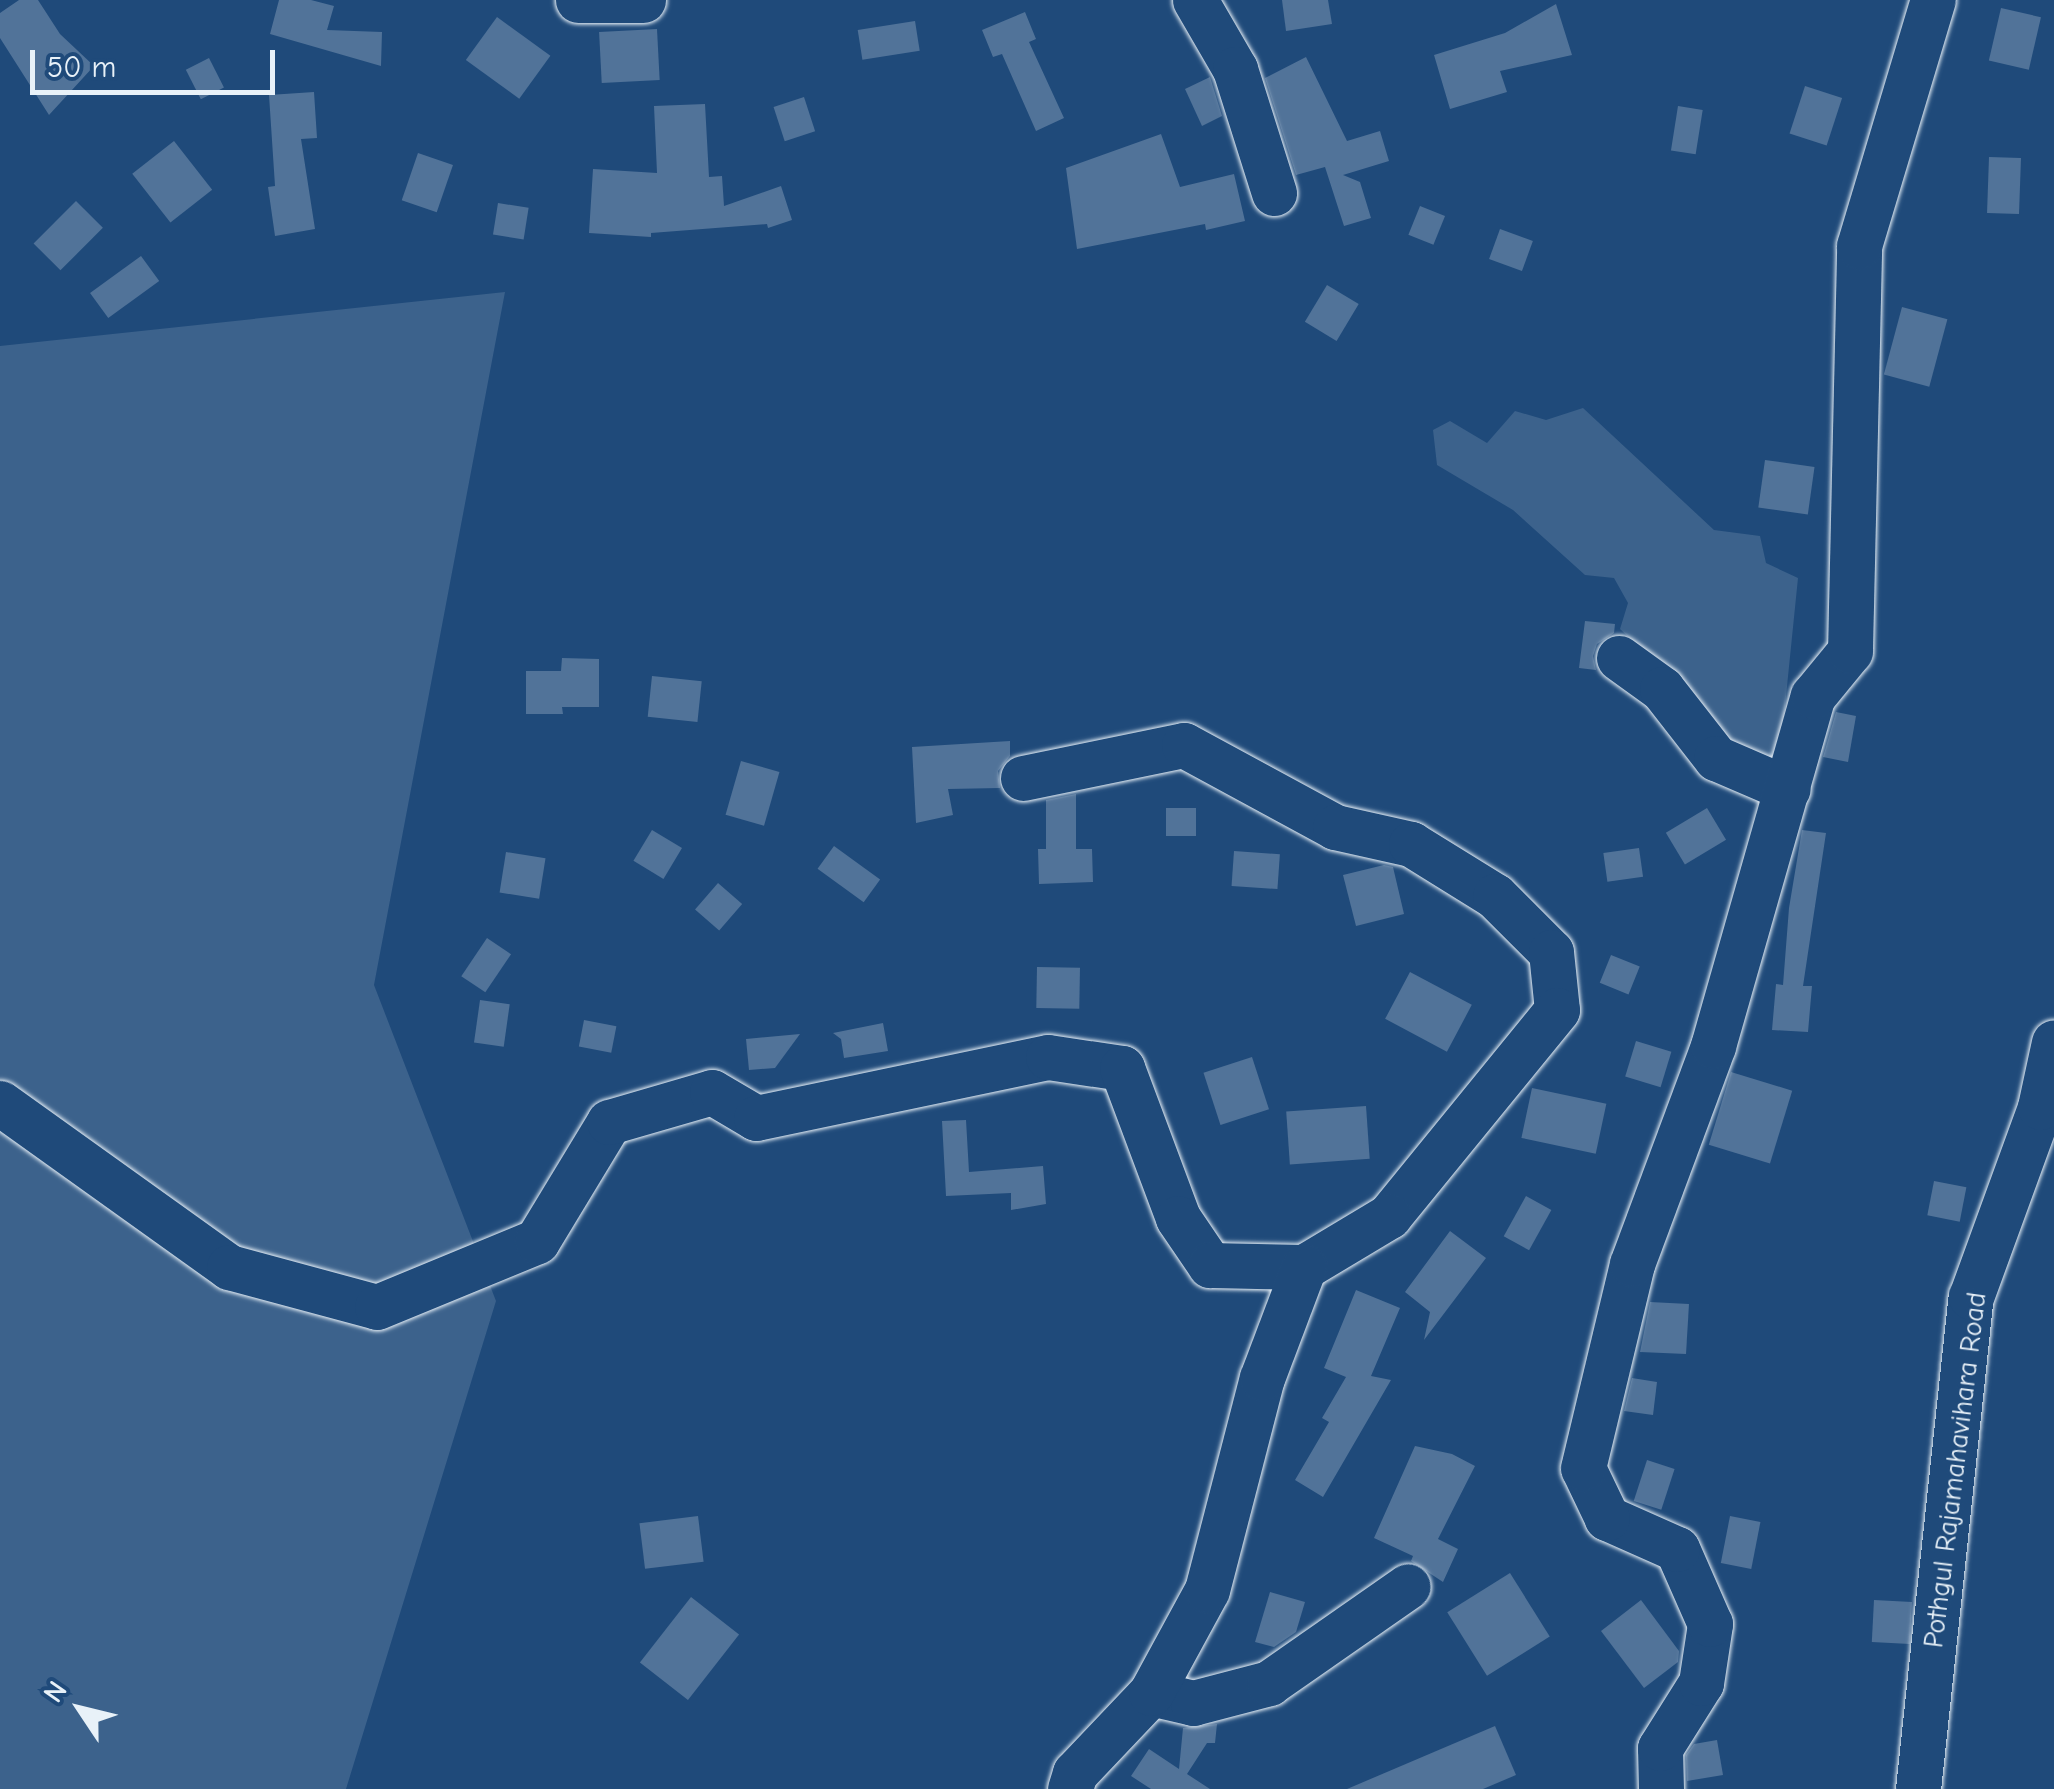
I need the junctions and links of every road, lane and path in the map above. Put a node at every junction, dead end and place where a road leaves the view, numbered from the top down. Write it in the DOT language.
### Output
graph roads {
  1 [pos="578,0"];
  2 [pos="643,0"];
  3 [pos="1195,0"];
  4 [pos="1934,0"];
  5 [pos="1274,193"];
  6 [pos="1619,658"];
  7 [pos="1023,778"];
  8 [pos="1788,789"];
  9 [pos="2054,1042"];
  10 [pos="0,1102"];
  11 [pos="1304,1267"];
  12 [pos="1408,1586"];
  13 [pos="1152,1693"];
  14 [pos="1070,1789"];
  15 [pos="1661,1789"];
  16 [pos="1918,1789"];
  1 -- 2 [label="street"];
  3 -- 5 [label="street"];
  4 -- 8 [label="street"];
  6 -- 8 [label="street"];
  7 -- 11 [label="street"];
  8 -- 15 [label="street"];
  9 -- 16 [label="street, Pothgul Rajamahavihara Road"];
  10 -- 11 [label="street"];
  11 -- 13 [label="street"];
  12 -- 13 [label="street"];
  13 -- 14 [label="street"];
}
